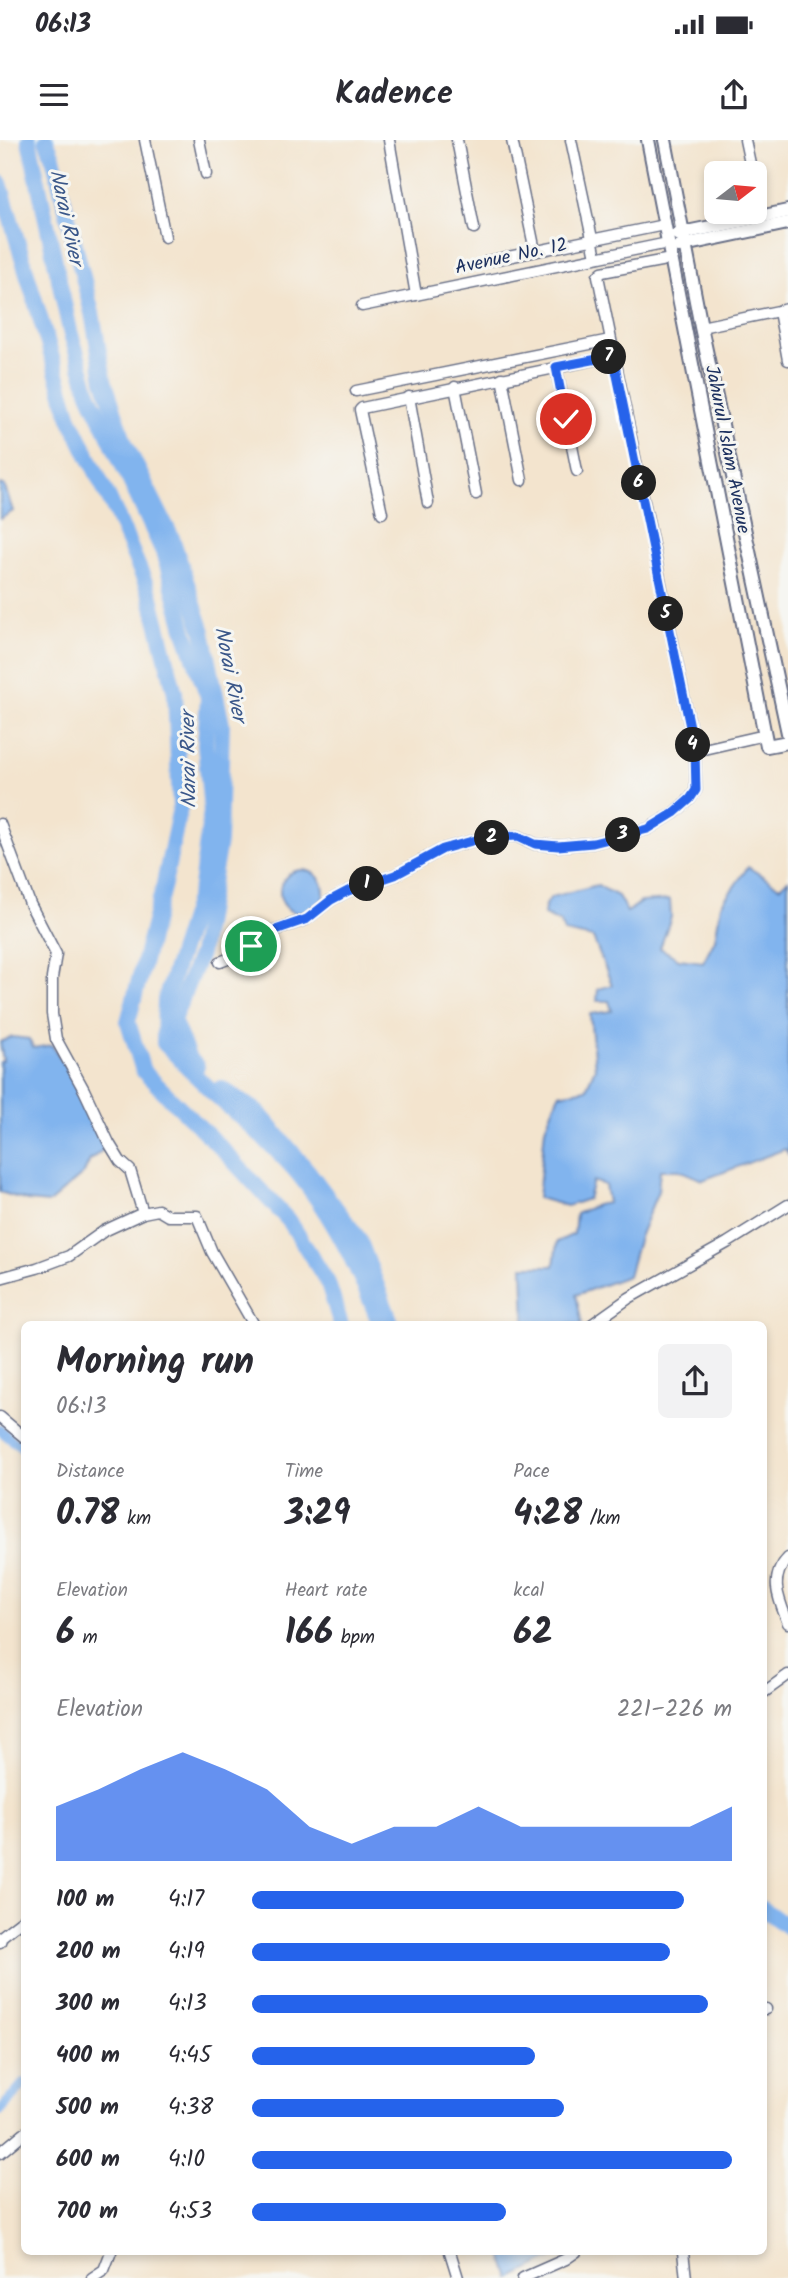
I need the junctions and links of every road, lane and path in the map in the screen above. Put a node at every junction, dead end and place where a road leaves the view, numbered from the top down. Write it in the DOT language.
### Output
graph roads {
  1 [pos="145,140"];
  2 [pos="199,140"];
  3 [pos="389,140"];
  4 [pos="457,140"];
  5 [pos="512,140"];
  6 [pos="571,140"];
  7 [pos="648,140"];
  8 [pos="664,140"];
  9 [pos="746,140"];
  10 [pos="750,161"];
  11 [pos="206,174"];
  12 [pos="788,211"];
  13 [pos="767,215"];
  14 [pos="788,223"];
  15 [pos="734,224"];
  16 [pos="474,228"];
  17 [pos="165,237"];
  18 [pos="591,239"];
  19 [pos="684,239"];
  20 [pos="668,242"];
  21 [pos="535,251"];
  22 [pos="596,257"];
  23 [pos="488,261"];
  24 [pos="416,295"];
  25 [pos="362,306"];
  26 [pos="783,310"];
  27 [pos="701,327"];
  28 [pos="610,340"];
  29 [pos="613,356"];
  30 [pos="788,360"];
  31 [pos="556,367"];
  32 [pos="502,378"];
  33 [pos="455,387"];
  34 [pos="356,391"];
  35 [pos="409,397"];
  36 [pos="577,471"];
  37 [pos="522,480"];
  38 [pos="476,494"];
  39 [pos="428,503"];
  40 [pos="382,513"];
  41 [pos="788,733"];
  42 [pos="765,735"];
  43 [pos="788,742"];
  44 [pos="695,751"];
  45 [pos="0,824"];
  46 [pos="220,962"];
  47 [pos="788,1205"];
  48 [pos="143,1213"];
  49 [pos="0,1278"];
  50 [pos="252,1321"];
  51 [pos="597,1321"];
  52 [pos="0,1417"];
  53 [pos="21,1434"];
  54 [pos="788,1558"];
  55 [pos="788,1623"];
  56 [pos="788,1675"];
  57 [pos="767,1690"];
  58 [pos="21,1921"];
  59 [pos="0,1942"];
  60 [pos="21,2136"];
  61 [pos="0,2153"];
  62 [pos="110,2255"];
  63 [pos="451,2255"];
  64 [pos="572,2255"];
  65 [pos="683,2255"];
  66 [pos="92,2278"];
  67 [pos="458,2278"];
  68 [pos="523,2278"];
  69 [pos="686,2278"];
  1 -- 17 [label="street"];
  2 -- 11 [label="street"];
  3 -- 24 [label="street"];
  4 -- 16 [label="street"];
  5 -- 21 [label="street"];
  6 -- 18 [label="street"];
  7 -- 20 [label="street, Jahurul Islam Avenue"];
  8 -- 19 [label="street, Jahurul Islam Avenue"];
  9 -- 10 [label="street"];
  12 -- 13 [label="street, Avenue No. 12"];
  14 -- 19 [label="street, Avenue No. 12"];
  15 -- 19 [label="street, Avenue No. 12"];
  18 -- 20 [label="street, Avenue No. 12"];
  18 -- 21 [label="street, Avenue No. 12"];
  18 -- 22 [label="street"];
  19 -- 20 [label="street, Avenue No. 12"];
  19 -- 27 [label="street, Jahurul Islam Avenue"];
  20 -- 22 [label="street, Avenue No. 12"];
  20 -- 28 [label="street"];
  20 -- 42 [label="street, Jahurul Islam Avenue"];
  21 -- 23 [label="street, Avenue No. 12"];
  22 -- 24 [label="street, Avenue No. 12"];
  24 -- 25 [label="street, Avenue No. 12"];
  26 -- 27 [label="street"];
  26 -- 30 [label="street"];
  27 -- 41 [label="street, Jahurul Islam Avenue"];
  28 -- 29 [label="street"];
  28 -- 34 [label="street"];
  29 -- 31 [label="street"];
  29 -- 44 [label="street"];
  31 -- 32 [label="street"];
  31 -- 36 [label="street"];
  32 -- 33 [label="street"];
  32 -- 37 [label="street"];
  33 -- 35 [label="street"];
  33 -- 38 [label="street"];
  35 -- 39 [label="street"];
  35 -- 40 [label="street"];
  42 -- 43 [label="street"];
  42 -- 44 [label="street"];
  44 -- 46 [label="street"];
  45 -- 48 [label="street"];
  47 -- 51 [label="street"];
  48 -- 49 [label="street"];
  48 -- 50 [label="street"];
  52 -- 53 [label="street"];
  54 -- 55 [label="street"];
  56 -- 57 [label="street"];
  58 -- 59 [label="street"];
  60 -- 61 [label="street"];
  62 -- 66 [label="street"];
  63 -- 67 [label="street"];
  64 -- 68 [label="street"];
  65 -- 69 [label="street"];
}
